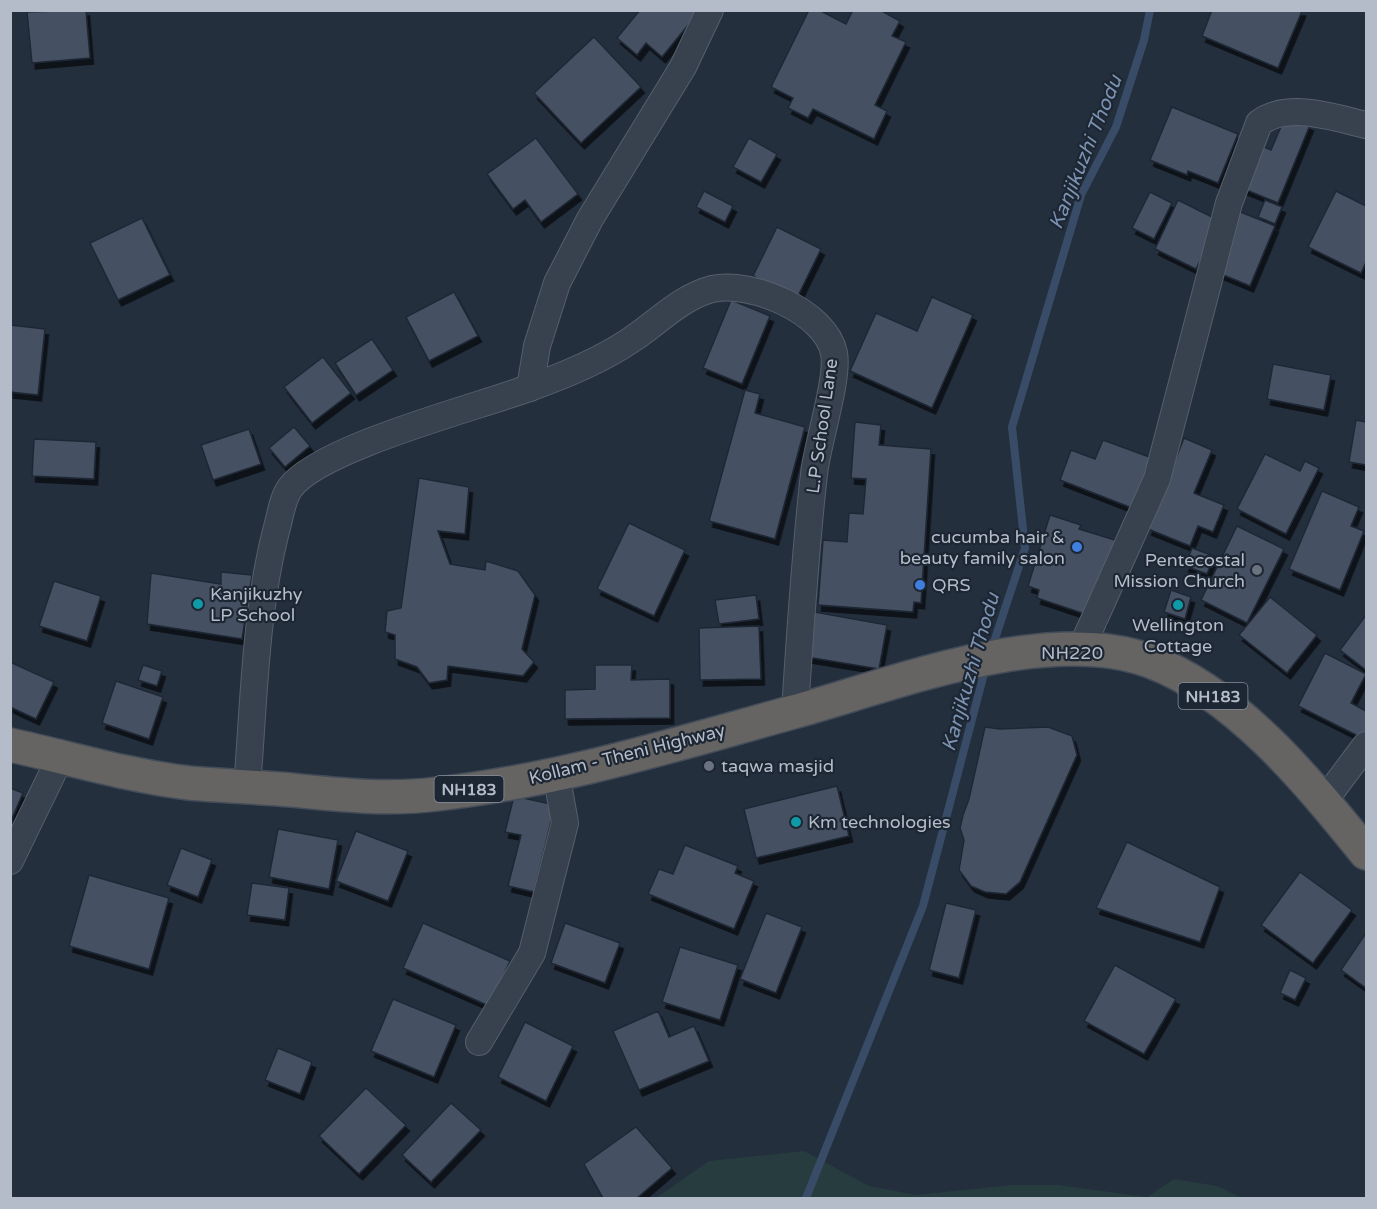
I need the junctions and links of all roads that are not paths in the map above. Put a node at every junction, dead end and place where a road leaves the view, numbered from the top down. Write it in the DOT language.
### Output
graph roads {
  1 [pos="710,10"];
  2 [pos="1366,125"];
  3 [pos="530,388"];
  4 [pos="1081,649"];
  5 [pos="918,675"];
  6 [pos="795,711"];
  7 [pos="10,745"];
  8 [pos="1366,746"];
  9 [pos="61,756"];
  10 [pos="556,773"];
  11 [pos="247,787"];
  12 [pos="1324,801"];
  13 [pos="1366,853"];
  14 [pos="10,861"];
  15 [pos="479,1042"];
  1 -- 3 [label="street"];
  2 -- 4 [label="street"];
  3 -- 6 [label="street, L.P School Lane"];
  3 -- 11 [label="street, L.P School Lane"];
  4 -- 5 [label="highway, NH220 / NH183"];
  4 -- 12 [label="highway, NH220 / NH183"];
  5 -- 6 [label="highway, Kollam - Theni Highway / NH183"];
  6 -- 10 [label="highway, Kollam - Theni Highway / NH183"];
  7 -- 9 [label="highway, Kollam - Theni Highway / NH183"];
  8 -- 12 [label="street"];
  9 -- 11 [label="highway, Kollam - Theni Highway / NH183"];
  9 -- 14 [label="street"];
  10 -- 11 [label="highway, Kollam - Theni Highway / NH183"];
  10 -- 15 [label="street"];
  12 -- 13 [label="highway, NH220 / NH183"];
}
